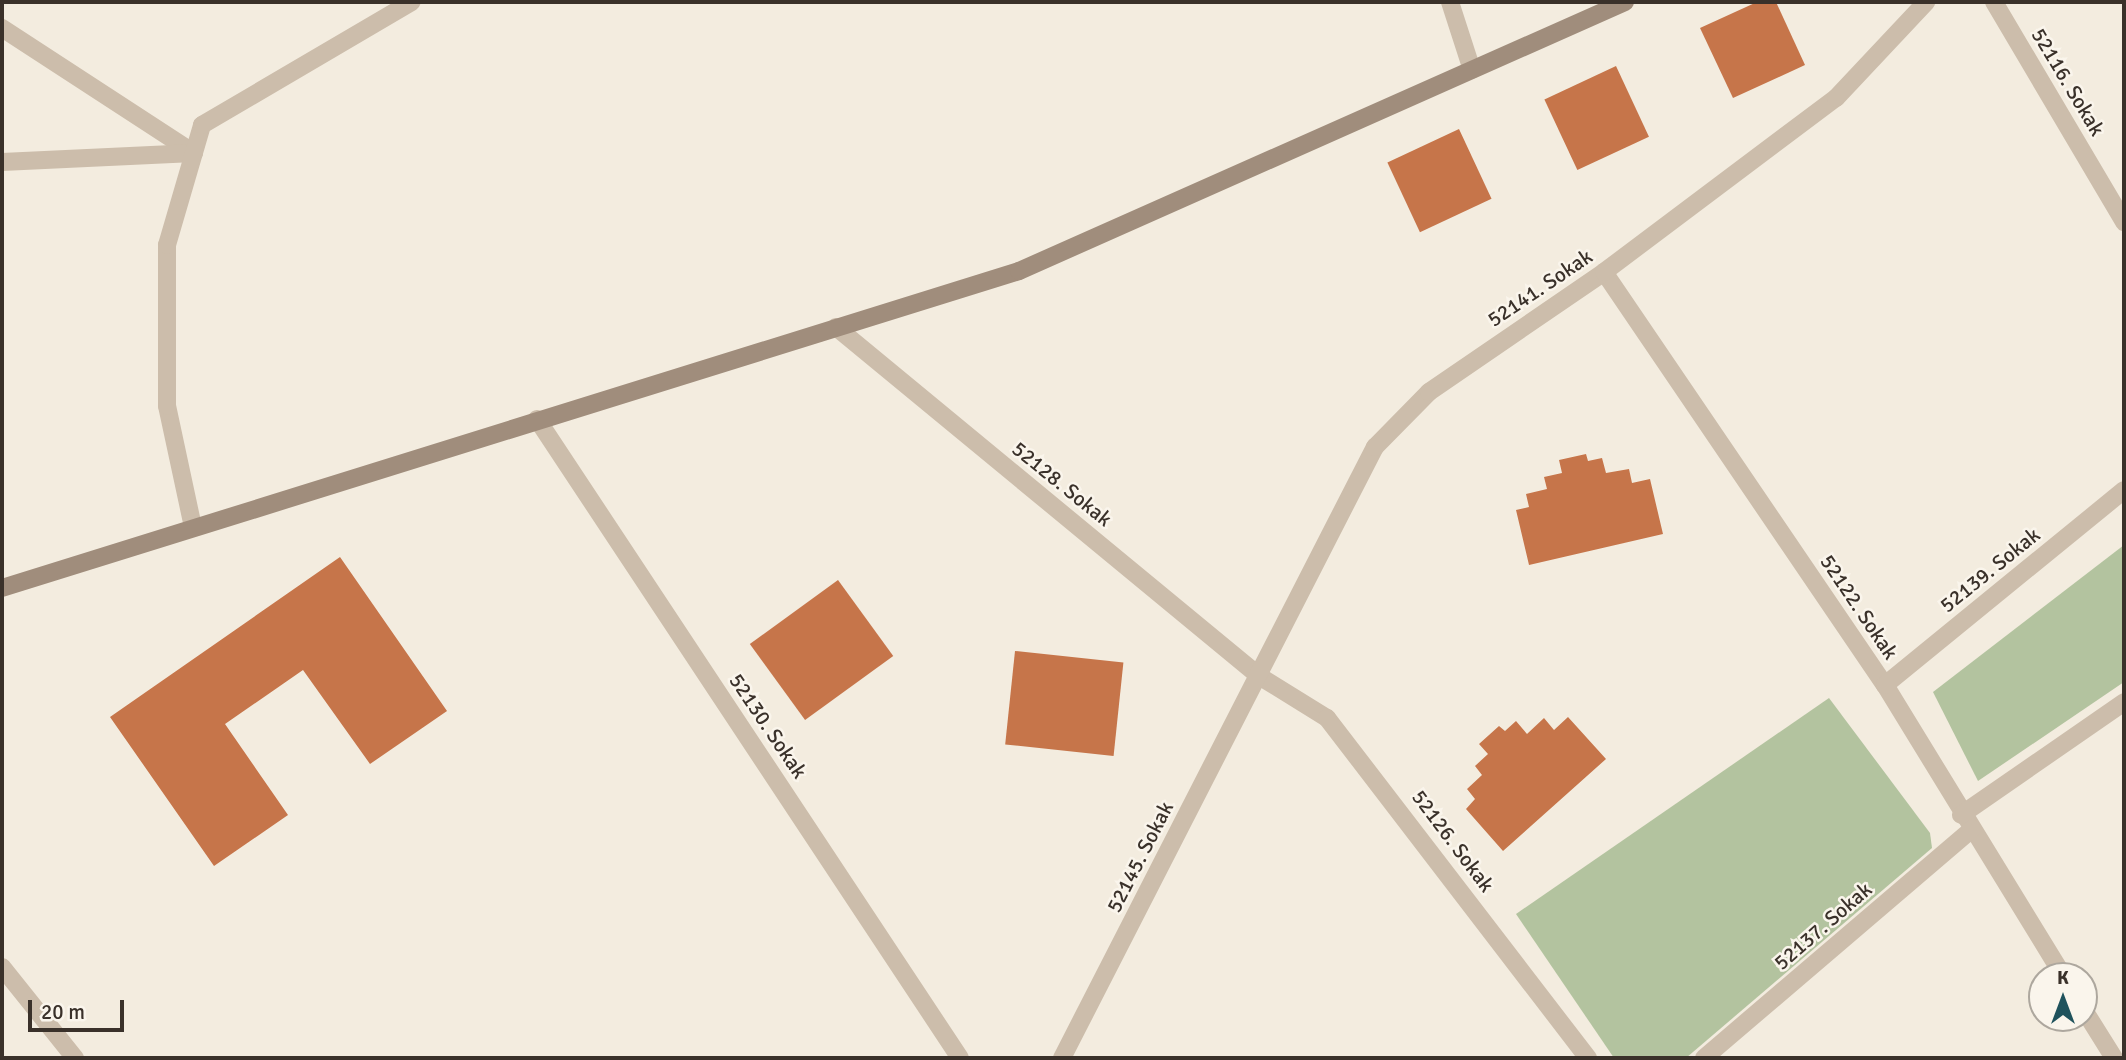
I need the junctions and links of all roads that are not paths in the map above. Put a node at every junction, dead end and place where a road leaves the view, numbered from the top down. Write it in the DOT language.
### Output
graph roads {
  1 [pos="412,2"];
  2 [pos="1450,2"];
  3 [pos="1625,2"];
  4 [pos="1926,2"];
  5 [pos="1994,2"];
  6 [pos="2,28"];
  7 [pos="1472,70"];
  8 [pos="194,153"];
  9 [pos="2,162"];
  10 [pos="2124,222"];
  11 [pos="1604,272"];
  12 [pos="836,327"];
  13 [pos="537,419"];
  14 [pos="2124,490"];
  15 [pos="192,527"];
  16 [pos="2,587"];
  17 [pos="1259,676"];
  18 [pos="1885,685"];
  19 [pos="2124,702"];
  20 [pos="1966,822"];
  21 [pos="2054,962"];
  22 [pos="2,967"];
  23 [pos="2098,1032"];
  24 [pos="75,1058"];
  25 [pos="960,1058"];
  26 [pos="1062,1058"];
  27 [pos="1588,1058"];
  28 [pos="1704,1058"];
  29 [pos="2114,1058"];
  1 -- 8 [label="street"];
  2 -- 7 [label="street"];
  3 -- 7 [label="street"];
  4 -- 11 [label="street, 52141. Sokak"];
  5 -- 10 [label="street, 52116. Sokak"];
  6 -- 8 [label="street"];
  7 -- 12 [label="street"];
  8 -- 9 [label="street"];
  8 -- 15 [label="street"];
  11 -- 17 [label="street, 52141. Sokak"];
  11 -- 18 [label="street, 52122. Sokak"];
  12 -- 13 [label="street"];
  12 -- 17 [label="street, 52128. Sokak"];
  13 -- 15 [label="street"];
  13 -- 25 [label="street, 52130. Sokak"];
  14 -- 18 [label="street, 52139. Sokak"];
  15 -- 16 [label="street"];
  17 -- 26 [label="street, 52145. Sokak"];
  17 -- 27 [label="street, 52126. Sokak"];
  18 -- 20 [label="street, 52122. Sokak"];
  19 -- 20 [label="street, 52137. Sokak"];
  20 -- 21 [label="street, 52122. Sokak"];
  20 -- 28 [label="street, 52137. Sokak"];
  22 -- 24 [label="street"];
  23 -- 29 [label="street"];
}
